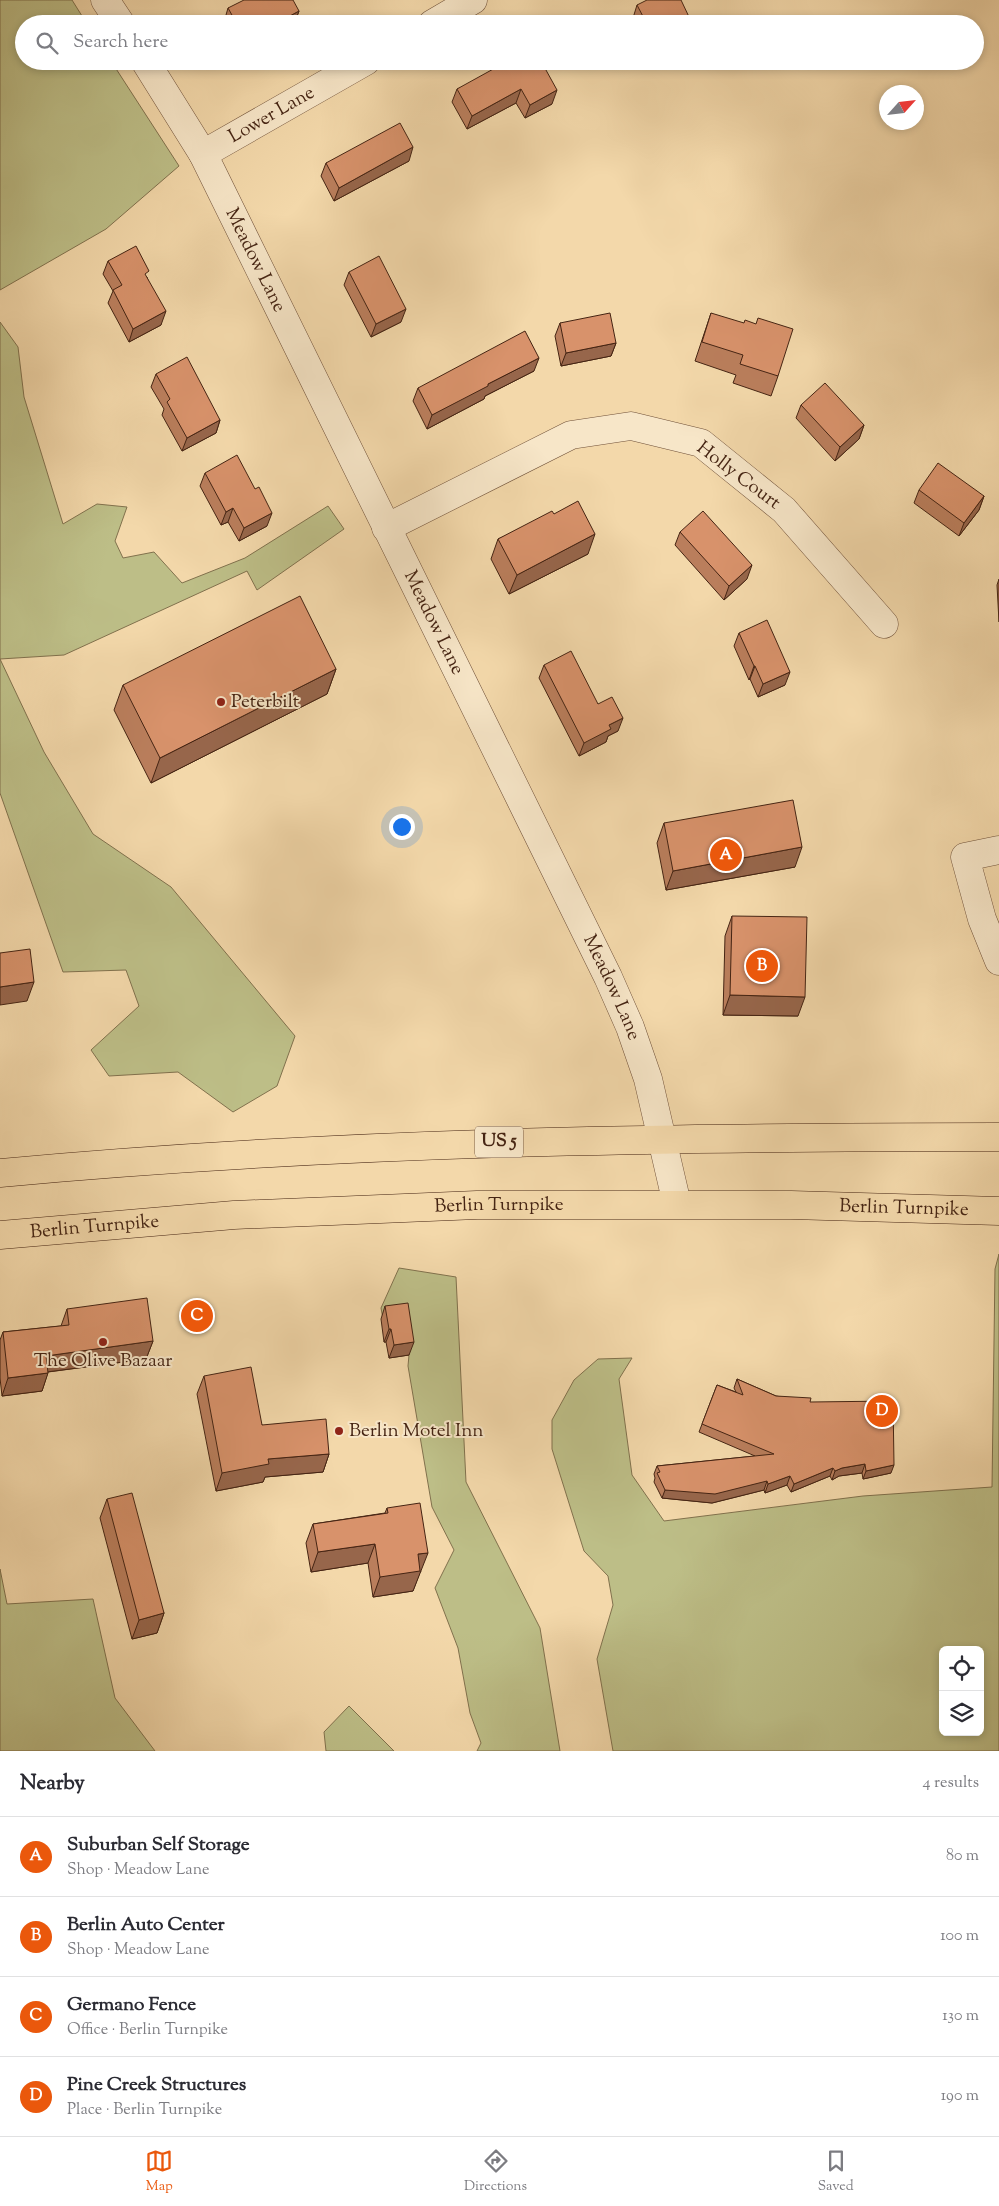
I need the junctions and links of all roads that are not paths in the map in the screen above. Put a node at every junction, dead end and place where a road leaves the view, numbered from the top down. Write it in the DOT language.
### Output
graph roads {
  1 [pos="105,0"];
  2 [pos="473,0"];
  3 [pos="114,15"];
  4 [pos="447,15"];
  5 [pos="151,70"];
  6 [pos="350,70"];
  7 [pos="203,154"];
  8 [pos="386,528"];
  9 [pos="884,624"];
  10 [pos="999,850"];
  11 [pos="999,961"];
  12 [pos="999,1137"];
  13 [pos="663,1139"];
  14 [pos="0,1174"];
  15 [pos="677,1204"];
  16 [pos="999,1211"];
  17 [pos="0,1235"];
  1 -- 3 [label="street"];
  2 -- 4 [label="street"];
  5 -- 7 [label="street, Meadow Lane"];
  6 -- 7 [label="street, Lower Lane"];
  7 -- 8 [label="street, Meadow Lane"];
  8 -- 9 [label="street, Holly Court"];
  8 -- 13 [label="street, Meadow Lane"];
  10 -- 11 [label="street"];
  12 -- 13 [label="highway, US 5"];
  13 -- 14 [label="highway, US 5"];
  13 -- 15 [label="street, Meadow Lane"];
  15 -- 16 [label="highway, Berlin Turnpike"];
  15 -- 17 [label="highway, Berlin Turnpike"];
}
